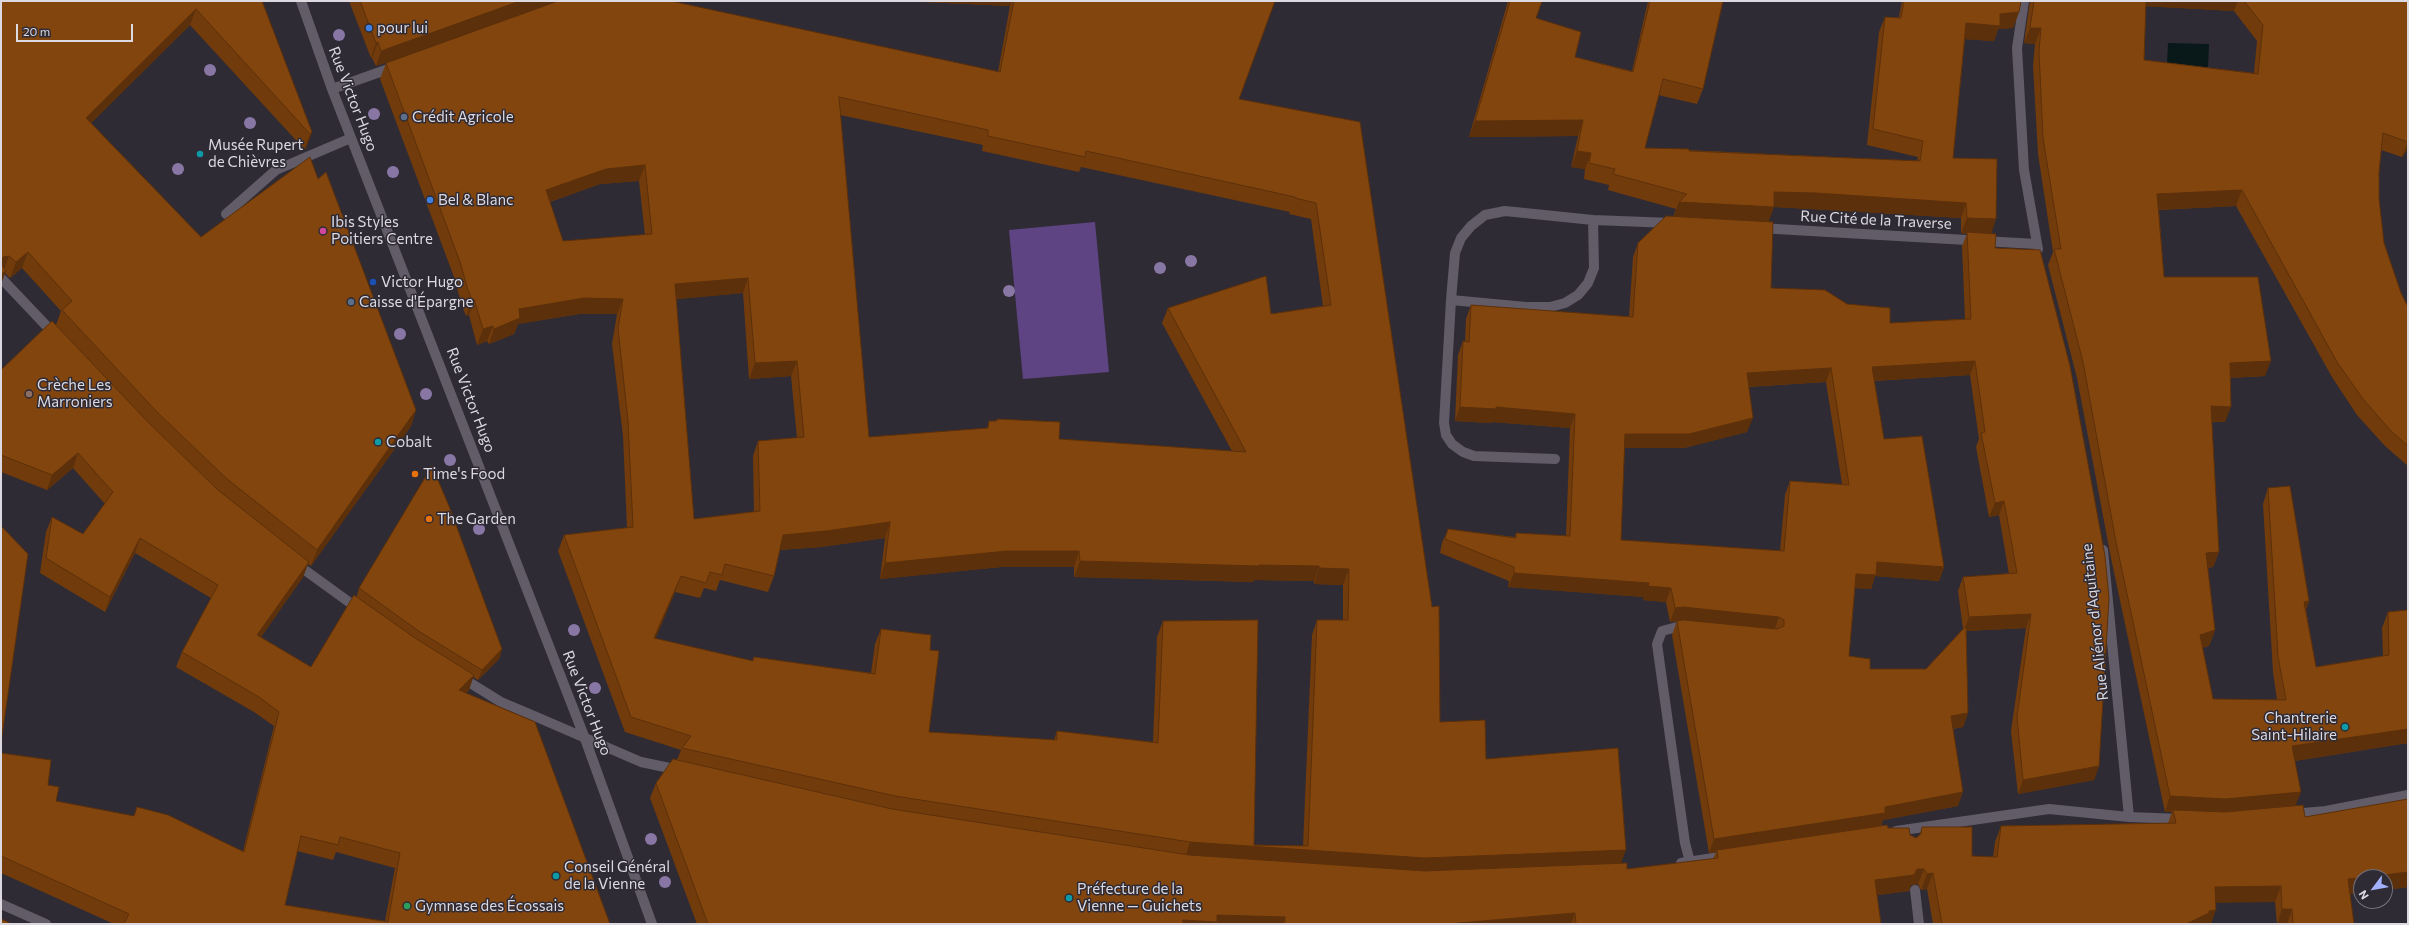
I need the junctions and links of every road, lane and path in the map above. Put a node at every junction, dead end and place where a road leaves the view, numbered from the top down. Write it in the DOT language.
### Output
graph roads {
  1 [pos="301,1"];
  2 [pos="2024,1"];
  3 [pos="401,64"];
  4 [pos="332,89"];
  5 [pos="351,138"];
  6 [pos="226,214"];
  7 [pos="1593,220"];
  8 [pos="1683,224"];
  9 [pos="1745,228"];
  10 [pos="2036,244"];
  11 [pos="2040,259"];
  12 [pos="1,278"];
  13 [pos="1451,300"];
  14 [pos="61,341"];
  15 [pos="1555,459"];
  16 [pos="2101,539"];
  17 [pos="289,557"];
  18 [pos="369,617"];
  19 [pos="1699,629"];
  20 [pos="447,669"];
  21 [pos="584,736"];
  22 [pos="687,772"];
  23 [pos="2408,795"];
  24 [pos="2280,815"];
  25 [pos="2129,817"];
  26 [pos="2189,820"];
  27 [pos="1908,830"];
  28 [pos="1886,833"];
  29 [pos="1909,841"];
  30 [pos="1735,855"];
  31 [pos="1690,862"];
  32 [pos="1668,865"];
  33 [pos="1915,890"];
  34 [pos="1,904"];
  35 [pos="46,924"];
  36 [pos="652,924"];
  37 [pos="1919,924"];
  1 -- 4 [label="street, Rue Victor Hugo"];
  2 -- 10 [label="street"];
  3 -- 4 [label="street"];
  4 -- 5 [label="street, Rue Victor Hugo"];
  5 -- 6 [label="street"];
  5 -- 21 [label="street, Rue Victor Hugo"];
  7 -- 8 [label="street"];
  7 -- 13 [label="street"];
  7 -- 13 [label="street"];
  9 -- 10 [label="street, Rue Cité de la Traverse"];
  10 -- 11 [label="street"];
  12 -- 14 [label="street"];
  13 -- 15 [label="street"];
  16 -- 25 [label="street, Rue Aliénor d'Aquitaine"];
  17 -- 18 [label="street"];
  19 -- 31 [label="street"];
  20 -- 21 [label="street"];
  21 -- 22 [label="street"];
  21 -- 36 [label="street, Rue Victor Hugo"];
  23 -- 24 [label="street"];
  25 -- 26 [label="street"];
  25 -- 27 [label="street"];
  27 -- 28 [label="street"];
  27 -- 29 [label="street"];
  30 -- 31 [label="street"];
  31 -- 32 [label="street"];
  33 -- 37 [label="street"];
  34 -- 35 [label="street"];
}
